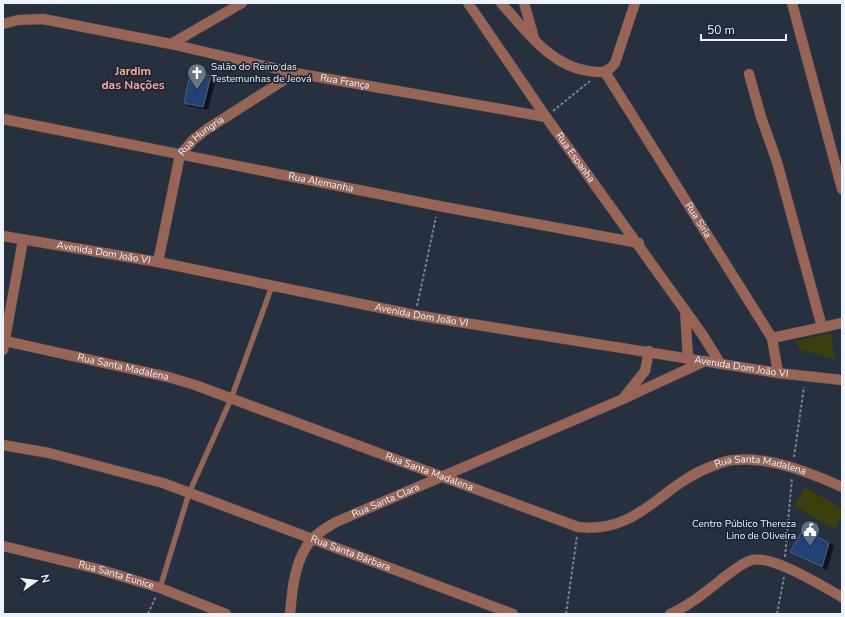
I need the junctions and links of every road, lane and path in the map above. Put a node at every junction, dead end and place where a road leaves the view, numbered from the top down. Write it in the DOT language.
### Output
graph roads {
  1 [pos="242,3"];
  2 [pos="468,3"];
  3 [pos="502,3"];
  4 [pos="524,3"];
  5 [pos="635,3"];
  6 [pos="792,3"];
  7 [pos="3,24"];
  8 [pos="535,41"];
  9 [pos="171,44"];
  10 [pos="295,73"];
  11 [pos="603,73"];
  12 [pos="749,74"];
  13 [pos="546,117"];
  14 [pos="3,119"];
  15 [pos="180,155"];
  16 [pos="842,189"];
  17 [pos="439,206"];
  18 [pos="3,236"];
  19 [pos="23,240"];
  20 [pos="639,243"];
  21 [pos="158,262"];
  22 [pos="272,286"];
  23 [pos="685,310"];
  24 [pos="415,315"];
  25 [pos="842,323"];
  26 [pos="822,327"];
  27 [pos="772,338"];
  28 [pos="4,346"];
  29 [pos="649,351"];
  30 [pos="688,358"];
  31 [pos="705,361"];
  32 [pos="720,363"];
  33 [pos="645,371"];
  34 [pos="778,373"];
  35 [pos="806,375"];
  36 [pos="665,379"];
  37 [pos="842,380"];
  38 [pos="231,399"];
  39 [pos="623,399"];
  40 [pos="3,444"];
  41 [pos="792,467"];
  42 [pos="439,476"];
  43 [pos="842,487"];
  44 [pos="189,493"];
  45 [pos="578,527"];
  46 [pos="313,538"];
  47 [pos="3,546"];
  48 [pos="784,567"];
  49 [pos="160,588"];
  50 [pos="842,597"];
  51 [pos="148,614"];
  52 [pos="226,614"];
  53 [pos="290,614"];
  54 [pos="513,614"];
  55 [pos="566,614"];
  56 [pos="670,614"];
  57 [pos="777,614"];
  1 -- 9 [label="street"];
  2 -- 13 [label="street, Rua Espanha"];
  3 -- 8 [label="street"];
  4 -- 8 [label="street"];
  5 -- 11 [label="street"];
  6 -- 16 [label="street"];
  7 -- 9 [label="street, Rua França"];
  8 -- 11 [label="street"];
  9 -- 10 [label="street, Rua França"];
  10 -- 13 [label="street, Rua França"];
  10 -- 15 [label="street, Rua Hungria"];
  11 -- 13 [label="path"];
  11 -- 27 [label="street, Rua Siria"];
  12 -- 26 [label="street"];
  13 -- 20 [label="street, Rua Espanha"];
  14 -- 15 [label="street, Rua Alemanha"];
  15 -- 17 [label="street, Rua Alemanha"];
  15 -- 21 [label="street, Rua Hungria"];
  17 -- 20 [label="street, Rua Alemanha"];
  17 -- 24 [label="path"];
  18 -- 19 [label="street, Avenida Dom João VI"];
  19 -- 21 [label="street, Avenida Dom João VI"];
  19 -- 28 [label="street"];
  20 -- 23 [label="street, Rua Espanha"];
  21 -- 22 [label="street, Avenida Dom João VI"];
  22 -- 24 [label="street, Avenida Dom João VI"];
  22 -- 38 [label="lane"];
  23 -- 30 [label="street"];
  23 -- 32 [label="street, Rua Espanha"];
  24 -- 29 [label="street, Avenida Dom João VI"];
  25 -- 26 [label="street"];
  26 -- 27 [label="street"];
  27 -- 34 [label="street, Rua Siria"];
  28 -- 38 [label="street, Rua Santa Madalena"];
  29 -- 30 [label="street, Avenida Dom João VI"];
  29 -- 33 [label="street, Rua Santa Clara"];
  30 -- 31 [label="street, Avenida Dom João VI"];
  31 -- 32 [label="street, Avenida Dom João VI"];
  31 -- 36 [label="street, Rua Santa Clara"];
  32 -- 34 [label="street, Avenida Dom João VI"];
  33 -- 36 [label="street"];
  33 -- 39 [label="street, Rua Santa Clara"];
  34 -- 35 [label="street, Avenida Dom João VI"];
  35 -- 37 [label="street, Avenida Dom João VI"];
  35 -- 41 [label="path"];
  36 -- 39 [label="street, Rua Santa Clara"];
  38 -- 42 [label="street, Rua Santa Madalena"];
  38 -- 44 [label="lane"];
  39 -- 42 [label="street, Rua Santa Clara"];
  40 -- 44 [label="street, Rua Santa Bárbara"];
  41 -- 43 [label="street, Rua Santa Madalena"];
  41 -- 45 [label="street, Rua Santa Madalena"];
  41 -- 48 [label="path"];
  42 -- 45 [label="street, Rua Santa Madalena"];
  42 -- 46 [label="street, Rua Santa Clara"];
  44 -- 46 [label="street, Rua Santa Bárbara"];
  44 -- 49 [label="lane"];
  45 -- 55 [label="path"];
  46 -- 53 [label="street, Rua Santa Clara"];
  46 -- 54 [label="street, Rua Santa Bárbara"];
  47 -- 49 [label="street, Rua Santa Eunice"];
  48 -- 50 [label="street"];
  48 -- 56 [label="street"];
  48 -- 57 [label="path"];
  49 -- 51 [label="path"];
  49 -- 52 [label="street, Rua Santa Eunice"];
}
